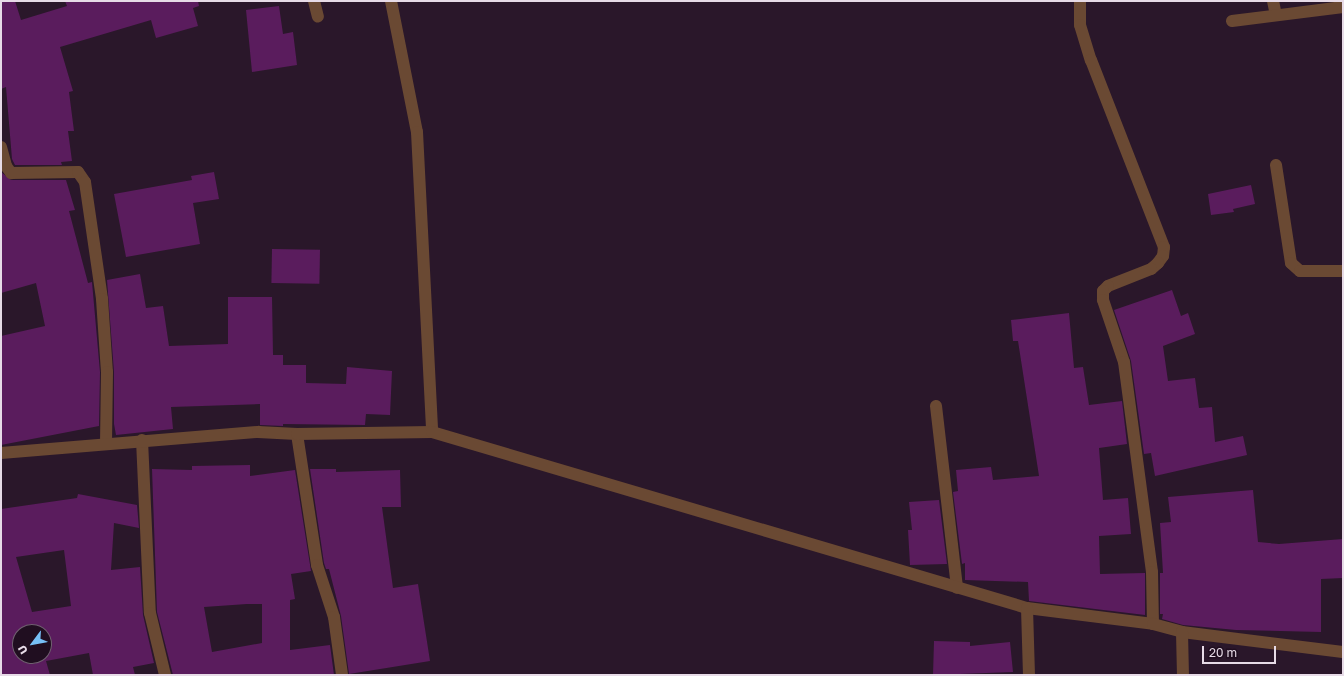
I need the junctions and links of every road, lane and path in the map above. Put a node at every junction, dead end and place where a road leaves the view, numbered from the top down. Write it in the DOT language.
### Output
graph roads {
  1 [pos="314,1"];
  2 [pos="392,1"];
  3 [pos="1080,1"];
  4 [pos="1273,1"];
  5 [pos="1343,7"];
  6 [pos="1276,16"];
  7 [pos="318,17"];
  8 [pos="1232,22"];
  9 [pos="1,147"];
  10 [pos="1276,165"];
  11 [pos="1343,271"];
  12 [pos="936,406"];
  13 [pos="432,432"];
  14 [pos="297,434"];
  15 [pos="142,440"];
  16 [pos="106,443"];
  17 [pos="1,453"];
  18 [pos="958,588"];
  19 [pos="1027,608"];
  20 [pos="1153,624"];
  21 [pos="1182,632"];
  22 [pos="1343,652"];
  23 [pos="164,675"];
  24 [pos="342,675"];
  25 [pos="1029,675"];
  26 [pos="1183,675"];
  1 -- 7 [label="street"];
  2 -- 13 [label="street"];
  3 -- 20 [label="street"];
  4 -- 6 [label="street"];
  5 -- 6 [label="street"];
  6 -- 8 [label="street"];
  9 -- 16 [label="street"];
  10 -- 11 [label="street"];
  12 -- 18 [label="street"];
  13 -- 14 [label="street"];
  13 -- 18 [label="street"];
  14 -- 15 [label="street"];
  14 -- 24 [label="street"];
  15 -- 16 [label="street"];
  15 -- 23 [label="street"];
  16 -- 17 [label="street"];
  18 -- 19 [label="street"];
  19 -- 20 [label="street"];
  19 -- 25 [label="street"];
  20 -- 21 [label="street"];
  21 -- 22 [label="street"];
  21 -- 26 [label="street"];
}
